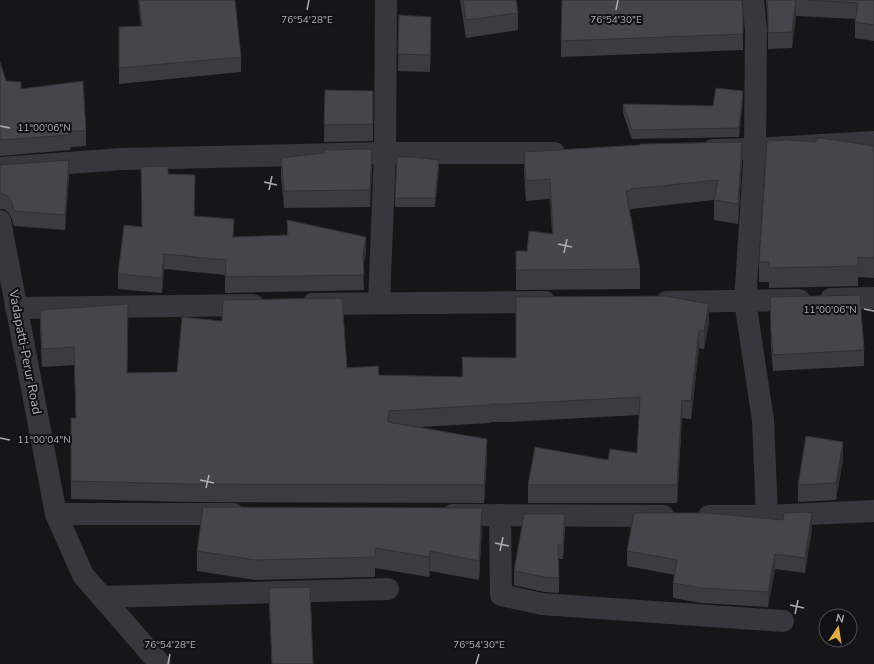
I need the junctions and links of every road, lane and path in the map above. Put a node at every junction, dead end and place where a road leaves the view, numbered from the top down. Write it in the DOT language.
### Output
graph roads {
  1 [pos="386,0"];
  2 [pos="753,0"];
  3 [pos="874,142"];
  4 [pos="755,149"];
  5 [pos="691,150"];
  6 [pos="385,153"];
  7 [pos="572,153"];
  8 [pos="0,168"];
  9 [pos="0,221"];
  10 [pos="874,298"];
  11 [pos="745,301"];
  12 [pos="562,302"];
  13 [pos="650,302"];
  14 [pos="379,303"];
  15 [pos="292,304"];
  16 [pos="269,305"];
  17 [pos="16,308"];
  18 [pos="874,511"];
  19 [pos="56,514"];
  20 [pos="254,514"];
  21 [pos="437,515"];
  22 [pos="500,515"];
  23 [pos="767,516"];
  24 [pos="388,589"];
  25 [pos="102,598"];
  26 [pos="783,621"];
  27 [pos="160,664"];
  1 -- 6 [label="street"];
  2 -- 4 [label="street"];
  3 -- 4 [label="street"];
  4 -- 5 [label="street"];
  4 -- 11 [label="street"];
  6 -- 7 [label="street"];
  6 -- 8 [label="street"];
  6 -- 14 [label="street"];
  9 -- 17 [label="street, Vadapatti-Perur Road"];
  10 -- 11 [label="street"];
  11 -- 13 [label="street"];
  11 -- 23 [label="street"];
  12 -- 14 [label="street"];
  14 -- 15 [label="street"];
  16 -- 17 [label="street"];
  17 -- 19 [label="street, Vadapatti-Perur Road"];
  18 -- 23 [label="street"];
  19 -- 20 [label="street"];
  19 -- 25 [label="street, Vadapatti-Perur Road"];
  21 -- 22 [label="street"];
  22 -- 23 [label="street"];
  22 -- 26 [label="street"];
  24 -- 25 [label="street"];
  25 -- 27 [label="street, Vadapatti-Perur Road"];
}
